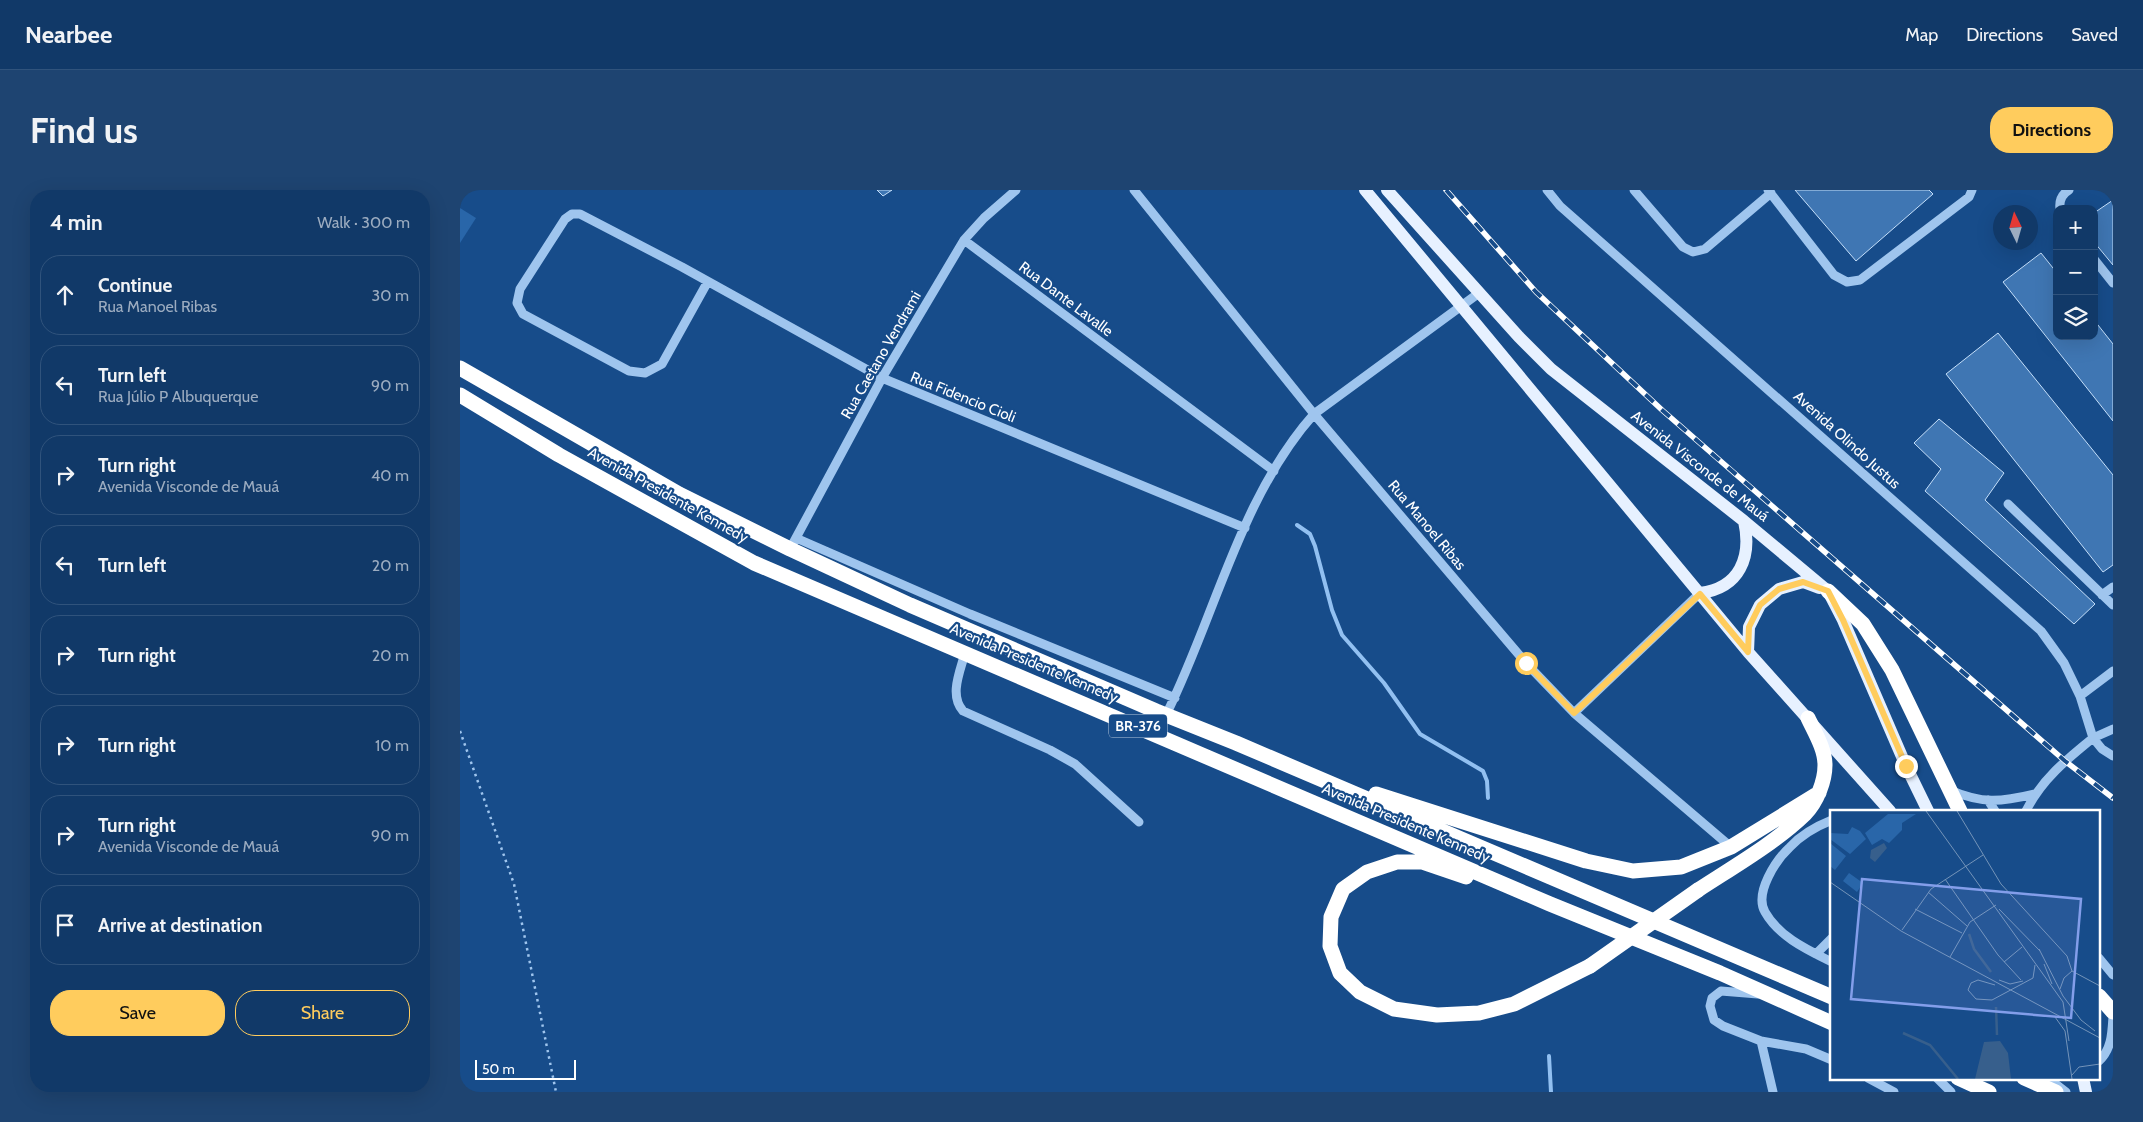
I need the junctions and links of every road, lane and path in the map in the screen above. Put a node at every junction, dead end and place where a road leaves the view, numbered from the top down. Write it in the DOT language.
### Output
graph roads {
  1 [pos="1016,190"];
  2 [pos="1134,190"];
  3 [pos="1365,190"];
  4 [pos="1387,190"];
  5 [pos="1547,190"];
  6 [pos="1634,190"];
  7 [pos="1972,190"];
  8 [pos="2068,190"];
  9 [pos="1769,192"];
  10 [pos="2059,205"];
  11 [pos="964,240"];
  12 [pos="2098,264"];
  13 [pos="707,282"];
  14 [pos="2113,283"];
  15 [pos="1479,293"];
  16 [pos="1462,306"];
  17 [pos="460,368"];
  18 [pos="882,378"];
  19 [pos="460,396"];
  20 [pos="1314,414"];
  21 [pos="1274,471"];
  22 [pos="2008,504"];
  23 [pos="1744,521"];
  24 [pos="1245,528"];
  25 [pos="793,544"];
  26 [pos="2113,587"];
  27 [pos="1828,591"];
  28 [pos="1700,594"];
  29 [pos="2102,594"];
  30 [pos="2113,605"];
  31 [pos="1748,652"];
  32 [pos="965,653"];
  33 [pos="2113,671"];
  34 [pos="2080,696"];
  35 [pos="1175,698"];
  36 [pos="1574,713"];
  37 [pos="1166,715"];
  38 [pos="1808,718"];
  39 [pos="2113,729"];
  40 [pos="460,732"];
  41 [pos="2093,738"];
  42 [pos="1236,743"];
  43 [pos="2113,756"];
  44 [pos="1949,789"];
  45 [pos="1819,793"];
  46 [pos="2034,794"];
  47 [pos="1988,800"];
  48 [pos="1889,810"];
  49 [pos="1928,810"];
  50 [pos="1960,810"];
  51 [pos="1994,810"];
  52 [pos="2026,810"];
  53 [pos="1830,821"];
  54 [pos="1139,822"];
  55 [pos="1731,847"];
  56 [pos="1550,904"];
  57 [pos="1830,940"];
  58 [pos="1816,954"];
  59 [pos="2100,959"];
  60 [pos="1830,961"];
  61 [pos="2113,975"];
  62 [pos="1764,994"];
  63 [pos="1830,996"];
  64 [pos="2100,997"];
  65 [pos="2113,1012"];
  66 [pos="2113,1016"];
  67 [pos="1830,1022"];
  68 [pos="1761,1041"];
  69 [pos="1830,1059"];
  70 [pos="2100,1060"];
  71 [pos="1872,1080"];
  72 [pos="1939,1080"];
  73 [pos="1963,1080"];
  74 [pos="2029,1080"];
  75 [pos="2051,1080"];
  76 [pos="2082,1080"];
  77 [pos="556,1092"];
  78 [pos="1772,1092"];
  79 [pos="1894,1092"];
  80 [pos="1951,1092"];
  81 [pos="1990,1092"];
  82 [pos="2056,1092"];
  83 [pos="2066,1092"];
  84 [pos="2078,1092"];
  1 -- 11 [label="street, Rua Caetano Vendrami"];
  2 -- 20 [label="street, Rua Manoel Ribas"];
  3 -- 16 [label="main road"];
  4 -- 15 [label="main road, Avenida Visconde de Mauá"];
  5 -- 34 [label="street, Avenida Olindo Justus"];
  6 -- 9 [label="street"];
  7 -- 9 [label="street"];
  8 -- 10 [label="street"];
  11 -- 18 [label="street, Rua Caetano Vendrami"];
  11 -- 21 [label="street, Rua Dante Lavalle"];
  12 -- 14 [label="street"];
  13 -- 13 [label="street, Rua Fidencio Cioli"];
  13 -- 18 [label="street, Rua Fidencio Cioli"];
  15 -- 16 [label="street"];
  15 -- 23 [label="main road, Avenida Visconde de Mauá"];
  16 -- 20 [label="street"];
  16 -- 28 [label="main road"];
  17 -- 25 [label="highway, Avenida Presidente Kennedy / BR-376"];
  18 -- 24 [label="street, Rua Fidencio Cioli"];
  18 -- 25 [label="street, Rua Caetano Vendrami"];
  19 -- 32 [label="highway, Avenida Presidente Kennedy / BR-376"];
  20 -- 21 [label="street"];
  20 -- 36 [label="street, Rua Manoel Ribas"];
  21 -- 24 [label="street"];
  22 -- 29 [label="street"];
  23 -- 27 [label="main road, Avenida Visconde de Mauá"];
  23 -- 28 [label="main road"];
  24 -- 35 [label="street"];
  25 -- 35 [label="street"];
  25 -- 37 [label="highway, Avenida Presidente Kennedy / BR-376"];
  26 -- 29 [label="street"];
  27 -- 31 [label="main road"];
  27 -- 44 [label="highway"];
  27 -- 49 [label="main road, Avenida Visconde de Mauá"];
  28 -- 31 [label="main road"];
  28 -- 36 [label="street"];
  29 -- 30 [label="street"];
  31 -- 38 [label="main road"];
  32 -- 54 [label="street"];
  32 -- 56 [label="highway, Avenida Presidente Kennedy / BR-376"];
  33 -- 34 [label="street"];
  34 -- 41 [label="street, Avenida Olindo Justus"];
  35 -- 37 [label="street"];
  36 -- 55 [label="street, Rua Manoel Ribas"];
  37 -- 42 [label="highway, Avenida Presidente Kennedy / BR-376"];
  38 -- 45 [label="highway"];
  38 -- 48 [label="main road"];
  39 -- 41 [label="street"];
  40 -- 77 [label="path"];
  41 -- 43 [label="street"];
  41 -- 46 [label="street"];
  42 -- 55 [label="highway"];
  42 -- 63 [label="highway, Avenida Presidente Kennedy / BR-376"];
  44 -- 47 [label="street"];
  44 -- 50 [label="highway"];
  45 -- 55 [label="highway"];
  45 -- 56 [label="highway, bridge"];
  46 -- 47 [label="street"];
  46 -- 52 [label="street"];
  47 -- 51 [label="street"];
  53 -- 58 [label="street"];
  56 -- 62 [label="highway, Avenida Presidente Kennedy / BR-376"];
  57 -- 58 [label="street"];
  58 -- 60 [label="street"];
  59 -- 61 [label="street"];
  62 -- 67 [label="highway, Avenida Presidente Kennedy / BR-376"];
  62 -- 68 [label="street"];
  64 -- 65 [label="highway"];
  66 -- 70 [label="street"];
  68 -- 69 [label="street"];
  68 -- 78 [label="street"];
  71 -- 79 [label="street"];
  72 -- 80 [label="street"];
  73 -- 81 [label="highway"];
  74 -- 82 [label="highway"];
  75 -- 83 [label="street"];
  76 -- 84 [label="street"];
}
